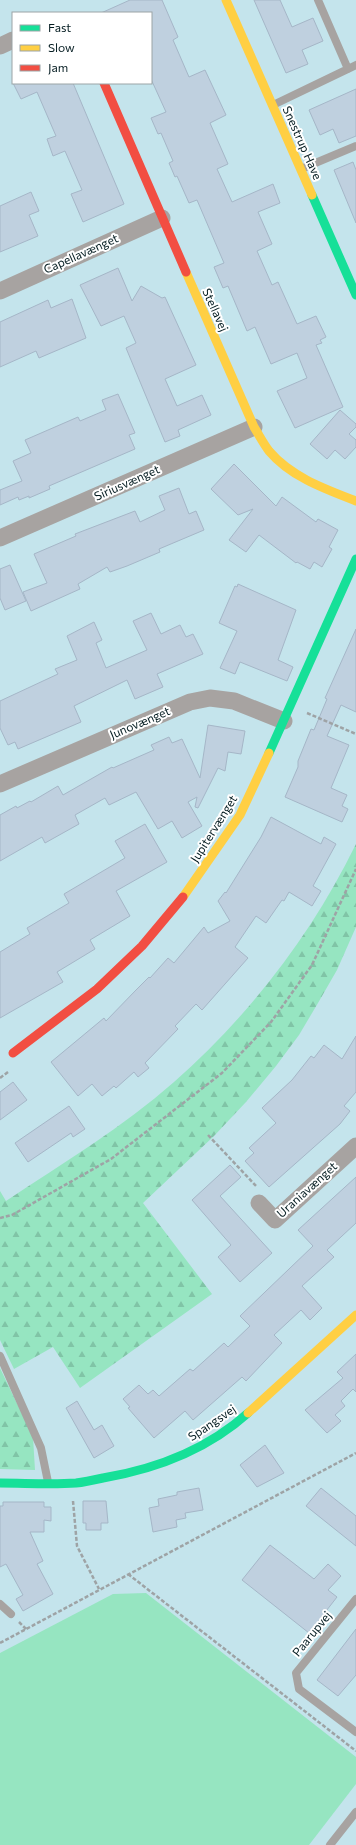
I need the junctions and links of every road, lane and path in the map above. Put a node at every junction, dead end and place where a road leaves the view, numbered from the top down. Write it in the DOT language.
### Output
graph roads {
  1 [pos="226,0"];
  2 [pos="318,0"];
  3 [pos="12,40"];
  4 [pos="0,46"];
  5 [pos="356,65"];
  6 [pos="348,69"];
  7 [pos="104,84"];
  8 [pos="272,105"];
  9 [pos="356,146"];
  10 [pos="300,169"];
  11 [pos="162,218"];
  12 [pos="0,291"];
  13 [pos="356,295"];
  14 [pos="254,427"];
  15 [pos="356,501"];
  16 [pos="0,538"];
  17 [pos="356,559"];
  18 [pos="287,714"];
  19 [pos="356,734"];
  20 [pos="0,784"];
  21 [pos="356,869"];
  22 [pos="13,1053"];
  23 [pos="208,1135"];
  24 [pos="356,1146"];
  25 [pos="259,1203"];
  26 [pos="0,1218"];
  27 [pos="356,1315"];
  28 [pos="0,1356"];
  29 [pos="356,1453"];
  30 [pos="0,1483"];
  31 [pos="48,1484"];
  32 [pos="71,1484"];
  33 [pos="128,1574"];
  34 [pos="99,1589"];
  35 [pos="356,1599"];
  36 [pos="0,1604"];
  37 [pos="11,1614"];
  38 [pos="0,1643"];
  39 [pos="356,1732"];
  40 [pos="356,1751"];
  41 [pos="356,1812"];
  42 [pos="330,1845"];
  1 -- 8 [label="street, Snestrup Have"];
  2 -- 6 [label="lane"];
  3 -- 4 [label="street"];
  5 -- 6 [label="lane"];
  6 -- 8 [label="lane"];
  7 -- 11 [label="street, Stellavej"];
  8 -- 10 [label="street, Snestrup Have"];
  9 -- 10 [label="lane"];
  10 -- 13 [label="street, Snestrup Have"];
  11 -- 12 [label="street, Capellavænget"];
  11 -- 14 [label="street, Stellavej"];
  14 -- 15 [label="street, Stellavej"];
  14 -- 16 [label="street, Siriusvænget"];
  17 -- 18 [label="street, Jupitervænget"];
  18 -- 19 [label="path"];
  18 -- 20 [label="street, Junovænget"];
  18 -- 22 [label="street, Jupitervænget"];
  21 -- 26 [label="path"];
  23 -- 25 [label="path"];
  24 -- 25 [label="street, Uraniavænget"];
  27 -- 32 [label="street, Spangsvej"];
  28 -- 31 [label="lane"];
  29 -- 33 [label="path"];
  30 -- 31 [label="street, Spangsvej"];
  31 -- 32 [label="street, Spangsvej"];
  32 -- 34 [label="path"];
  33 -- 34 [label="path"];
  33 -- 40 [label="path"];
  34 -- 38 [label="path"];
  35 -- 39 [label="lane, Paarupvej"];
  36 -- 37 [label="lane"];
  41 -- 42 [label="lane"];
}
